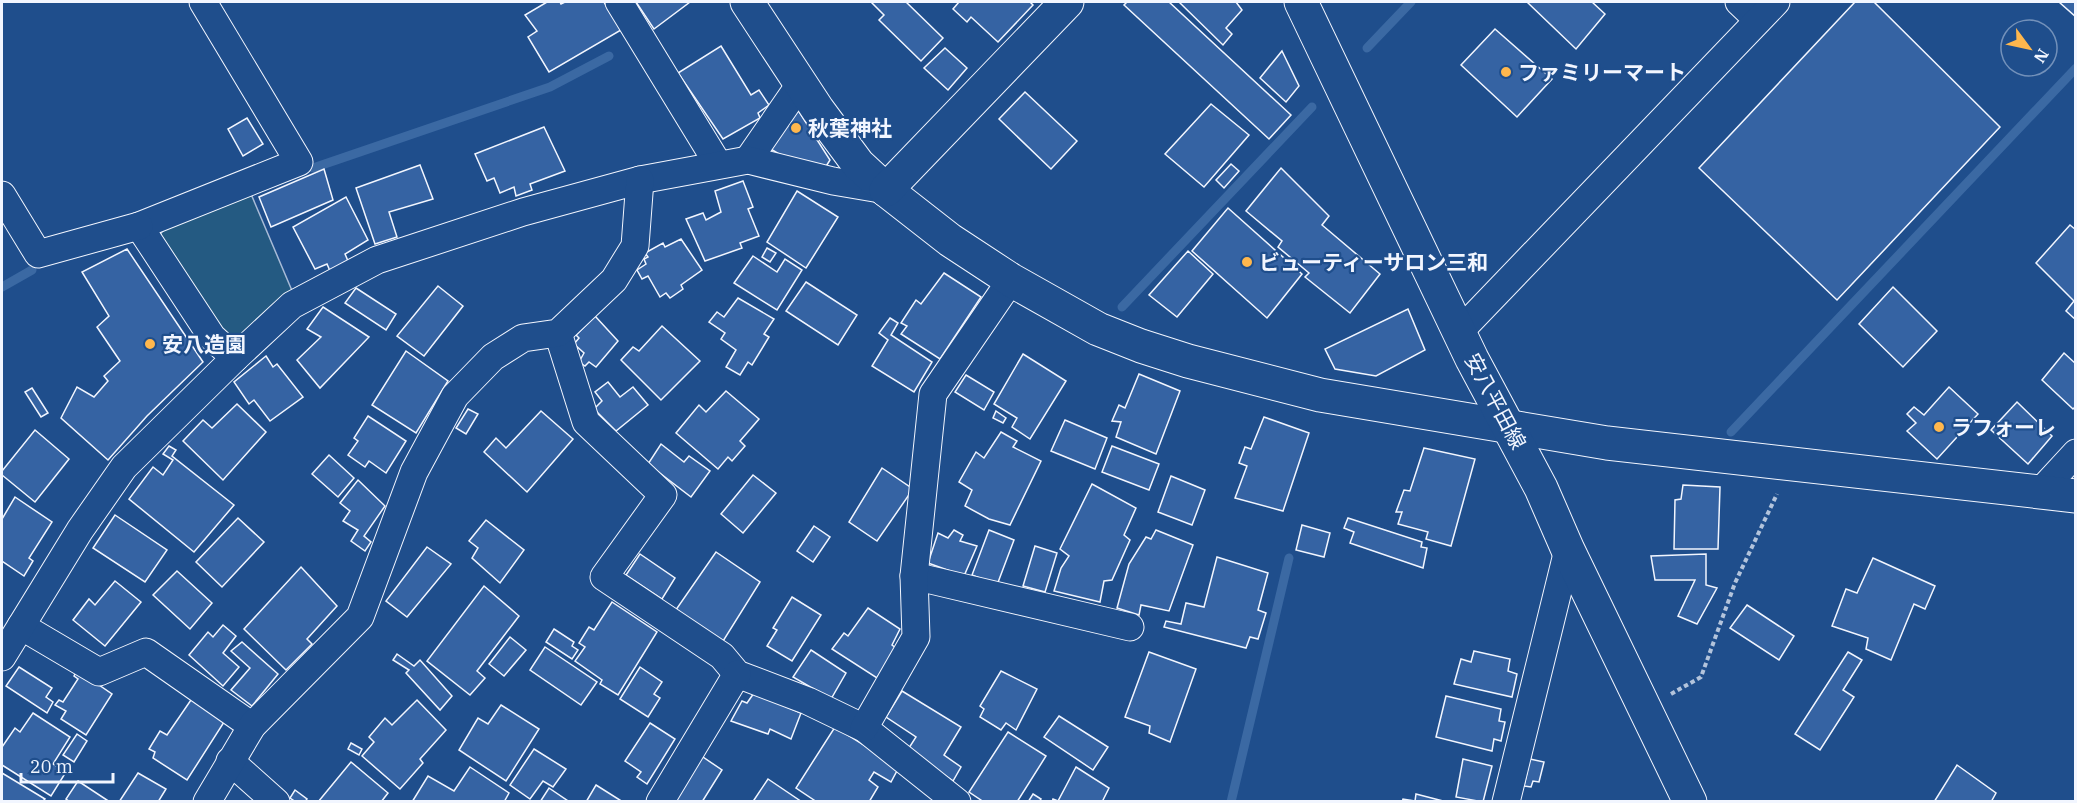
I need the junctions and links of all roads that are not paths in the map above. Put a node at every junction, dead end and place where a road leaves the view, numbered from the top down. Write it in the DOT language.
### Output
graph roads {
  1 [pos="203,2"];
  2 [pos="619,2"];
  3 [pos="747,2"];
  4 [pos="1067,2"];
  5 [pos="1301,2"];
  6 [pos="1739,2"];
  7 [pos="1767,11"];
  8 [pos="801,83"];
  9 [pos="748,160"];
  10 [pos="718,164"];
  11 [pos="640,180"];
  12 [pos="886,190"];
  13 [pos="2,195"];
  14 [pos="139,226"];
  15 [pos="1011,280"];
  16 [pos="1460,331"];
  17 [pos="558,333"];
  18 [pos="235,358"];
  19 [pos="1509,426"];
  20 [pos="2076,453"];
  21 [pos="2040,492"];
  22 [pos="2076,495"];
  23 [pos="1568,550"];
  24 [pos="914,576"];
  25 [pos="21,626"];
  26 [pos="1130,627"];
  27 [pos="2,657"];
  28 [pos="737,674"];
  29 [pos="252,726"];
  30 [pos="864,728"];
  31 [pos="230,761"];
  32 [pos="207,801"];
  33 [pos="276,801"];
  34 [pos="660,801"];
  35 [pos="957,801"];
  36 [pos="1506,801"];
  37 [pos="1690,801"];
  1 -- 14 [label="street"];
  2 -- 10 [label="street"];
  3 -- 8 [label="street"];
  4 -- 12 [label="street"];
  5 -- 16 [label="street, 安八平田線"];
  6 -- 7 [label="street"];
  7 -- 16 [label="street"];
  8 -- 9 [label="street"];
  8 -- 12 [label="street"];
  9 -- 10 [label="street"];
  9 -- 12 [label="street"];
  10 -- 11 [label="street"];
  11 -- 17 [label="street"];
  11 -- 18 [label="street"];
  12 -- 15 [label="street"];
  13 -- 14 [label="street"];
  14 -- 18 [label="street"];
  15 -- 19 [label="street"];
  15 -- 24 [label="street"];
  16 -- 19 [label="street, 安八平田線"];
  17 -- 28 [label="street"];
  17 -- 29 [label="street"];
  18 -- 25 [label="street"];
  19 -- 21 [label="street"];
  19 -- 23 [label="street, 安八平田線"];
  20 -- 21 [label="street"];
  21 -- 22 [label="street"];
  23 -- 36 [label="street"];
  23 -- 37 [label="street, 安八平田線"];
  24 -- 26 [label="street"];
  24 -- 30 [label="street"];
  25 -- 27 [label="street"];
  25 -- 29 [label="street"];
  28 -- 30 [label="street"];
  28 -- 34 [label="street"];
  29 -- 31 [label="street"];
  30 -- 35 [label="street"];
  31 -- 32 [label="street"];
  31 -- 33 [label="street"];
}
